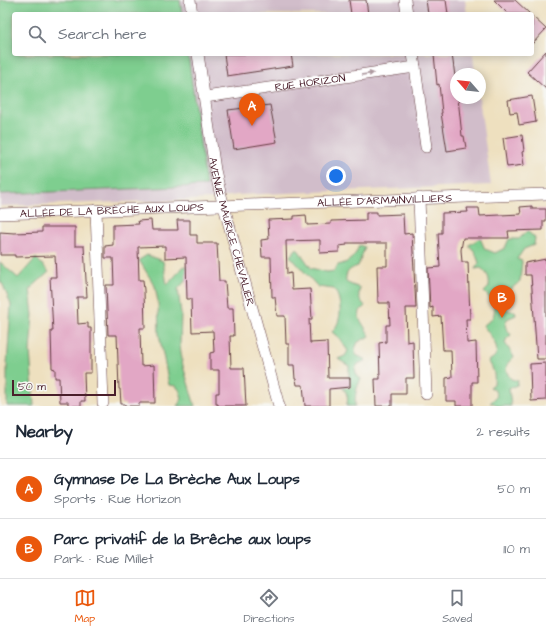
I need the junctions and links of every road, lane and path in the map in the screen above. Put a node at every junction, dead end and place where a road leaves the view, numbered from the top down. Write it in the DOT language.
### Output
graph roads {
  1 [pos="190,0"];
  2 [pos="405,0"];
  3 [pos="192,12"];
  4 [pos="407,12"];
  5 [pos="198,56"];
  6 [pos="413,56"];
  7 [pos="415,67"];
  8 [pos="205,97"];
  9 [pos="426,147"];
  10 [pos="546,194"];
  11 [pos="419,198"];
  12 [pos="223,205"];
  13 [pos="96,210"];
  14 [pos="0,214"];
  15 [pos="426,394"];
  16 [pos="104,402"];
  17 [pos="279,406"];
  1 -- 3 [label="street"];
  2 -- 4 [label="street"];
  5 -- 8 [label="street, AVENUE MAURICE CHEVALIER"];
  6 -- 7 [label="street"];
  8 -- 7 [label="street, RUE HORIZON, one-way"];
  7 -- 9 [label="street"];
  8 -- 12 [label="street, AVENUE MAURICE CHEVALIER"];
  10 -- 11 [label="street, ALLÉE D'ARMAINVILLIERS"];
  11 -- 12 [label="street, ALLÉE D'ARMAINVILLIERS"];
  11 -- 15 [label="street"];
  12 -- 13 [label="street, ALLÉE DE LA BRÈCHE AUX LOUPS"];
  12 -- 17 [label="street, AVENUE MAURICE CHEVALIER"];
  13 -- 14 [label="street, ALLÉE DE LA BRÈCHE AUX LOUPS"];
  13 -- 16 [label="street"];
}
